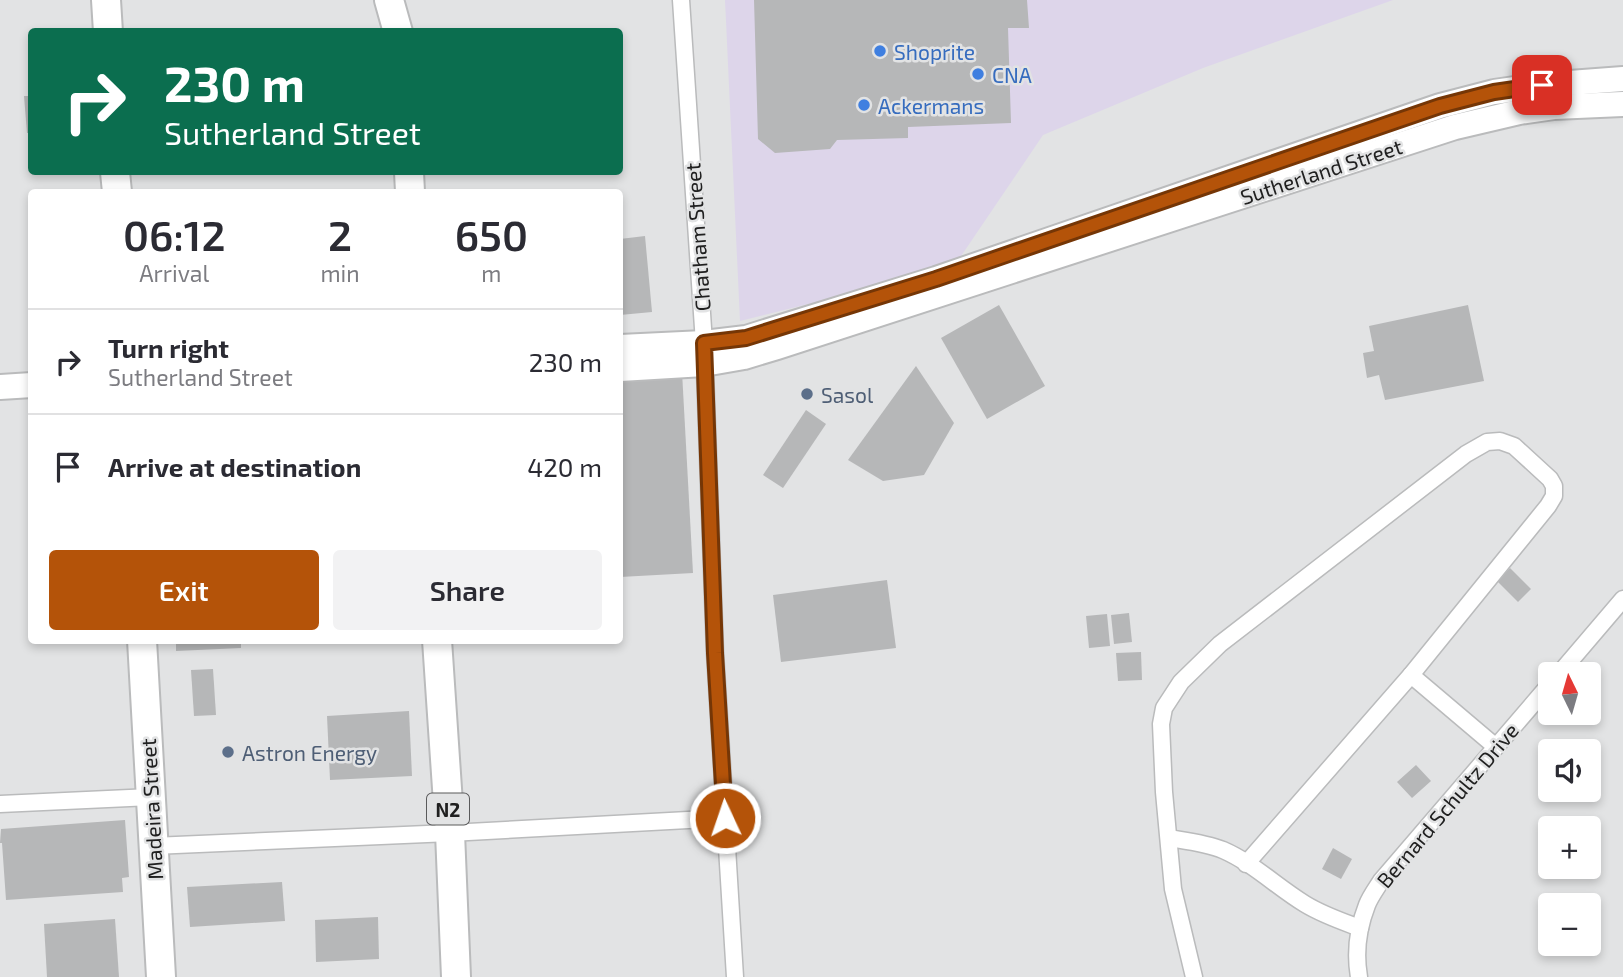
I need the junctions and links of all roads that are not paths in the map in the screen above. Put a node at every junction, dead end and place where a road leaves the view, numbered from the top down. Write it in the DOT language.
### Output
graph roads {
  1 [pos="106,0"];
  2 [pos="389,0"];
  3 [pos="681,0"];
  4 [pos="108,28"];
  5 [pos="397,28"];
  6 [pos="1623,79"];
  7 [pos="1623,104"];
  8 [pos="623,347"];
  9 [pos="704,354"];
  10 [pos="623,368"];
  11 [pos="28,385"];
  12 [pos="0,387"];
  13 [pos="1623,599"];
  14 [pos="142,644"];
  15 [pos="437,644"];
  16 [pos="1569,662"];
  17 [pos="1411,676"];
  18 [pos="1538,698"];
  19 [pos="1496,747"];
  20 [pos="150,797"];
  21 [pos="0,804"];
  22 [pos="725,818"];
  23 [pos="450,833"];
  24 [pos="1169,838"];
  25 [pos="153,846"];
  26 [pos="1246,864"];
  27 [pos="1360,928"];
  28 [pos="161,977"];
  29 [pos="456,977"];
  30 [pos="735,977"];
  31 [pos="1194,977"];
  32 [pos="1359,977"];
  1 -- 4 [label="highway"];
  2 -- 5 [label="highway"];
  3 -- 9 [label="street, Chatham Street"];
  6 -- 9 [label="main road, Sutherland Street"];
  7 -- 9 [label="main road, Sutherland Street"];
  8 -- 9 [label="main road, Sutherland Street"];
  9 -- 10 [label="main road, Sutherland Street"];
  9 -- 22 [label="street, Chatham Street"];
  11 -- 12 [label="main road"];
  13 -- 16 [label="street"];
  14 -- 20 [label="highway, Madeira Street"];
  15 -- 23 [label="highway, N2"];
  17 -- 19 [label="street"];
  17 -- 24 [label="street"];
  17 -- 26 [label="street"];
  18 -- 19 [label="street, Bernard Schultz Drive"];
  19 -- 27 [label="street, Bernard Schultz Drive"];
  20 -- 21 [label="street"];
  20 -- 25 [label="highway, Madeira Street"];
  22 -- 23 [label="street"];
  22 -- 30 [label="street, Chatham Street"];
  23 -- 25 [label="street"];
  23 -- 29 [label="highway, N2"];
  24 -- 26 [label="street"];
  24 -- 31 [label="street"];
  25 -- 28 [label="highway, Madeira Street"];
  26 -- 27 [label="street"];
  27 -- 32 [label="street, Bernard Schultz Drive"];
}
